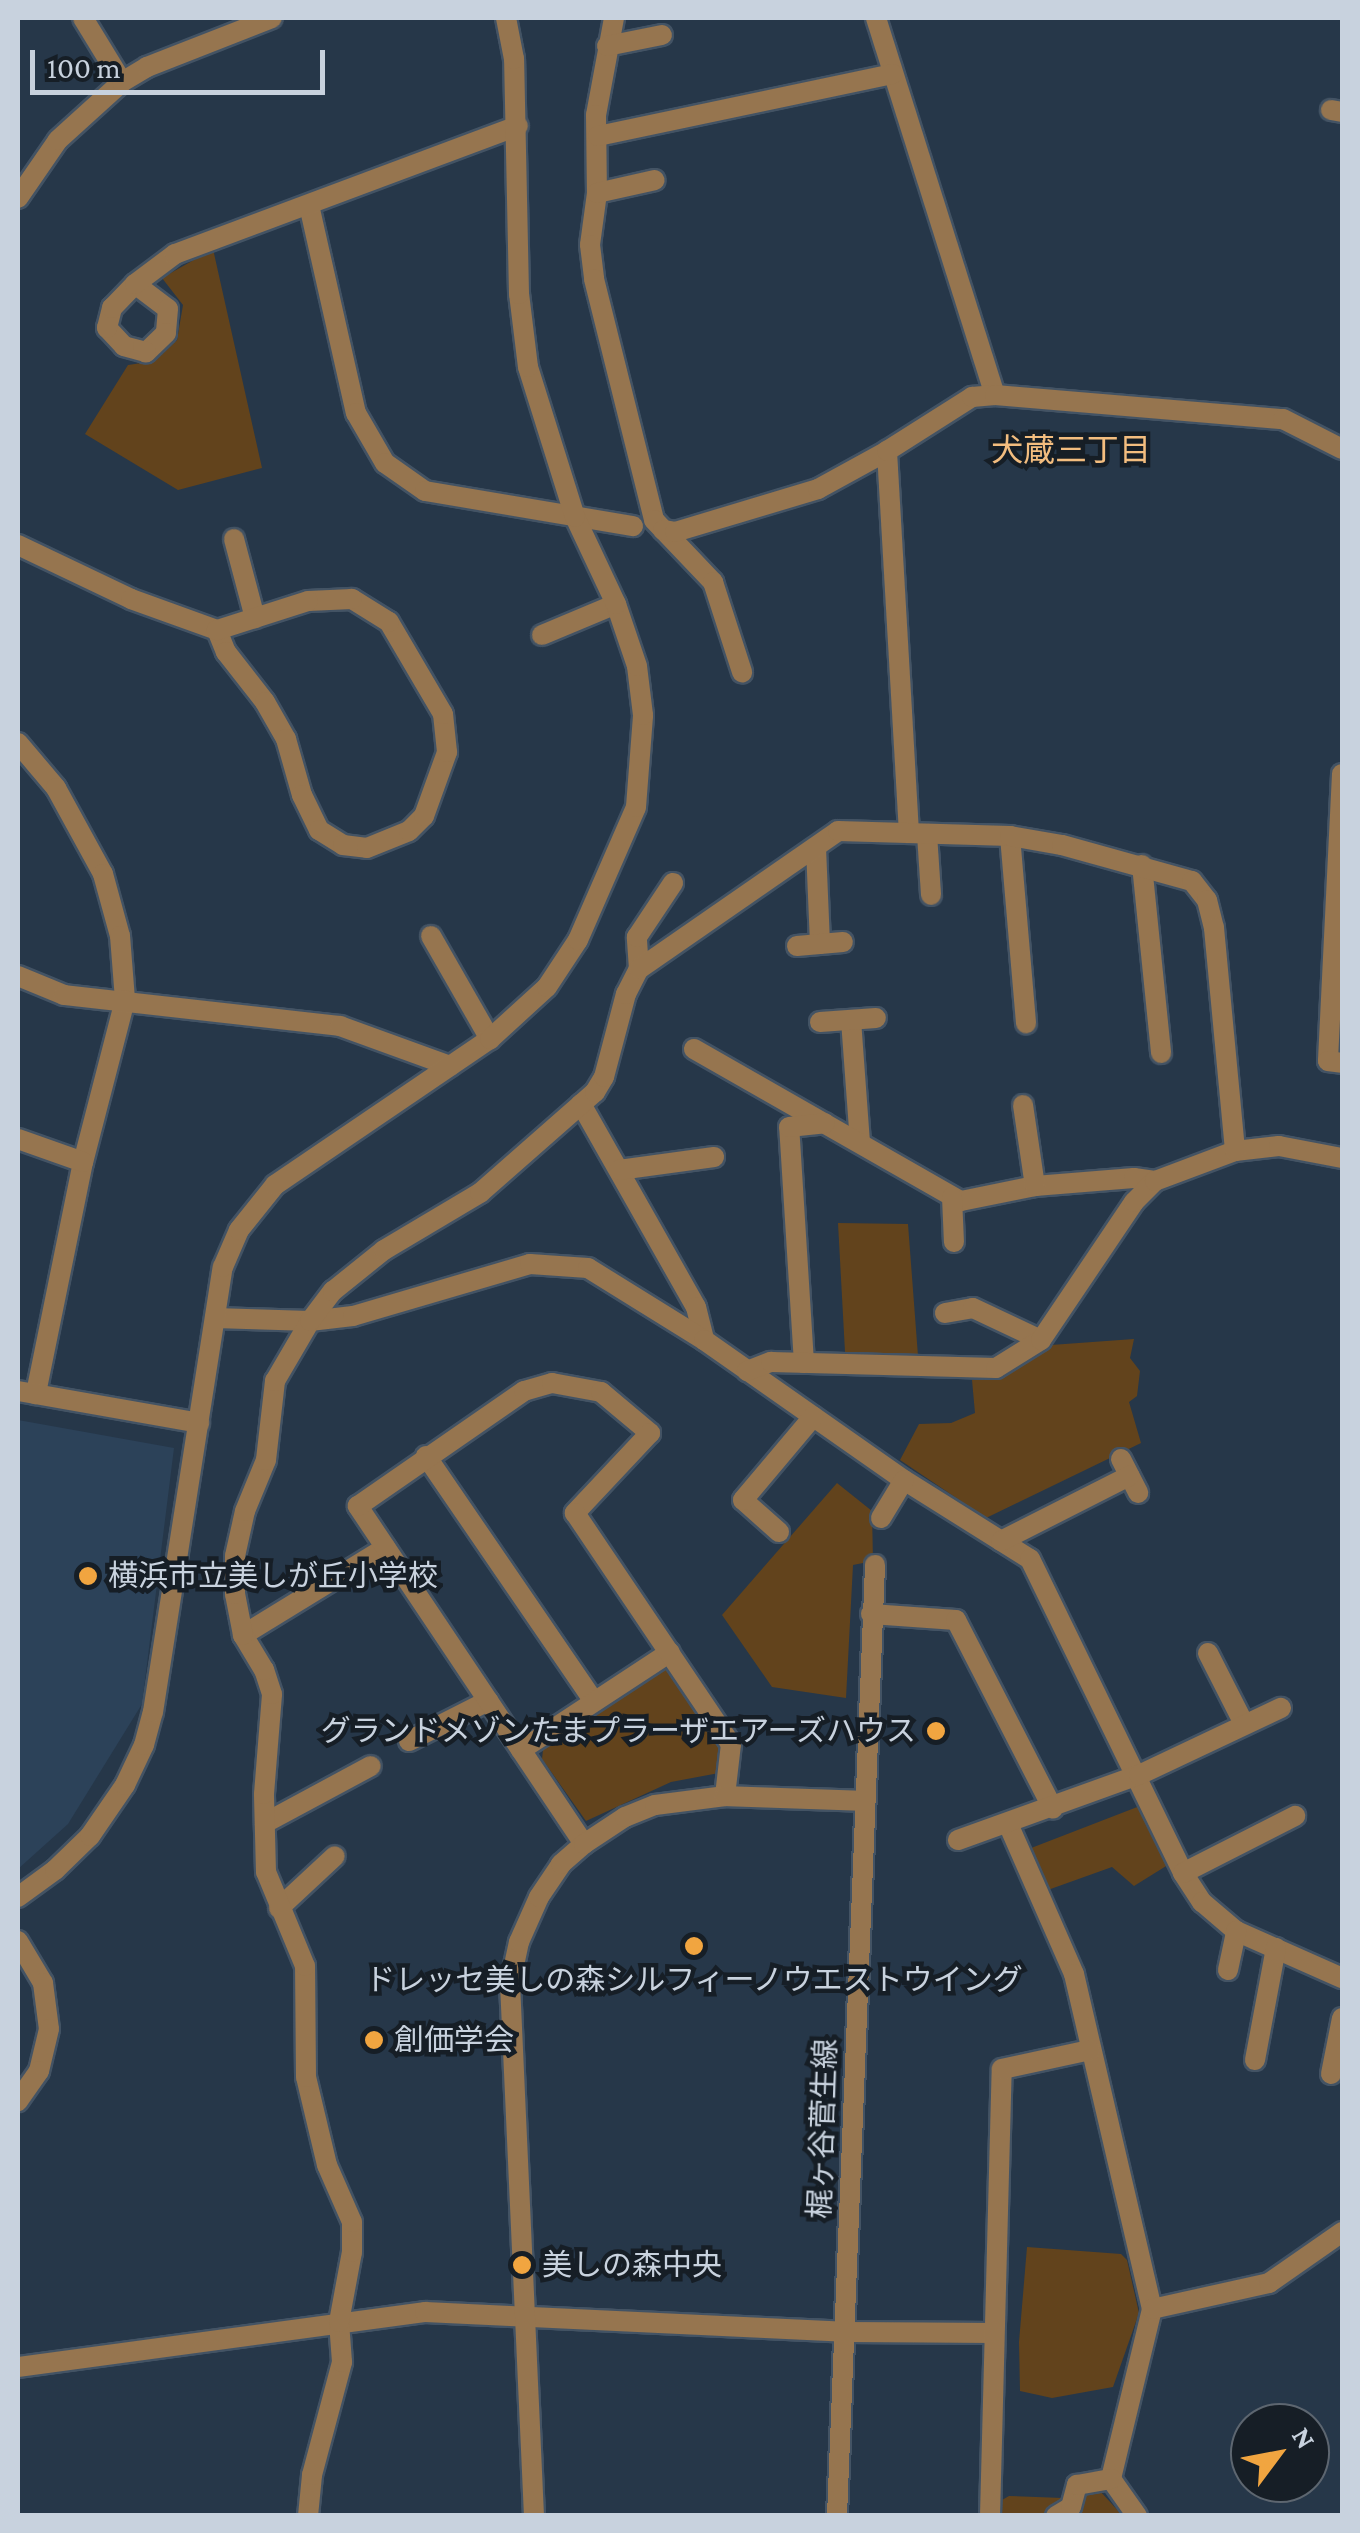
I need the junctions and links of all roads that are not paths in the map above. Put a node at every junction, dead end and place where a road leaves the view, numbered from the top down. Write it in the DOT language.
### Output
graph roads {
  1 [pos="83,18"];
  2 [pos="272,18"];
  3 [pos="506,18"];
  4 [pos="614,18"];
  5 [pos="876,18"];
  6 [pos="662,35"];
  7 [pos="607,46"];
  8 [pos="893,74"];
  9 [pos="122,82"];
  10 [pos="518,126"];
  11 [pos="598,136"];
  12 [pos="655,180"];
  13 [pos="597,193"];
  14 [pos="18,198"];
  15 [pos="309,205"];
  16 [pos="135,284"];
  17 [pos="996,395"];
  18 [pos="1342,449"];
  19 [pos="887,450"];
  20 [pos="575,517"];
  21 [pos="634,526"];
  22 [pos="663,530"];
  23 [pos="234,538"];
  24 [pos="18,546"];
  25 [pos="616,604"];
  26 [pos="255,618"];
  27 [pos="217,630"];
  28 [pos="542,635"];
  29 [pos="742,672"];
  30 [pos="18,744"];
  31 [pos="1342,774"];
  32 [pos="918,834"];
  33 [pos="1010,836"];
  34 [pos="816,848"];
  35 [pos="1142,865"];
  36 [pos="673,883"];
  37 [pos="931,895"];
  38 [pos="431,936"];
  39 [pos="843,942"];
  40 [pos="820,944"];
  41 [pos="797,946"];
  42 [pos="639,969"];
  43 [pos="18,976"];
  44 [pos="125,1000"];
  45 [pos="876,1018"];
  46 [pos="851,1020"];
  47 [pos="820,1022"];
  48 [pos="1026,1023"];
  49 [pos="490,1039"];
  50 [pos="694,1049"];
  51 [pos="1161,1053"];
  52 [pos="1342,1063"];
  53 [pos="450,1066"];
  54 [pos="582,1104"];
  55 [pos="1023,1105"];
  56 [pos="825,1123"];
  57 [pos="18,1139"];
  58 [pos="860,1143"];
  59 [pos="1235,1151"];
  60 [pos="714,1157"];
  61 [pos="1342,1158"];
  62 [pos="83,1162"];
  63 [pos="619,1170"];
  64 [pos="1155,1181"];
  65 [pos="1035,1186"];
  66 [pos="952,1198"];
  67 [pos="954,1242"];
  68 [pos="945,1313"];
  69 [pos="215,1318"];
  70 [pos="310,1321"];
  71 [pos="704,1340"];
  72 [pos="1041,1340"];
  73 [pos="804,1363"];
  74 [pos="748,1370"];
  75 [pos="26,1393"];
  76 [pos="812,1416"];
  77 [pos="199,1422"];
  78 [pos="426,1456"];
  79 [pos="1129,1476"];
  80 [pos="904,1480"];
  81 [pos="881,1518"];
  82 [pos="779,1532"];
  83 [pos="1002,1541"];
  84 [pos="386,1548"];
  85 [pos="875,1566"];
  86 [pos="871,1614"];
  87 [pos="244,1636"];
  88 [pos="670,1652"];
  89 [pos="1208,1653"];
  90 [pos="488,1701"];
  91 [pos="594,1701"];
  92 [pos="1281,1708"];
  93 [pos="1244,1724"];
  94 [pos="409,1741"];
  95 [pos="521,1750"];
  96 [pos="371,1766"];
  97 [pos="1139,1775"];
  98 [pos="725,1796"];
  99 [pos="865,1801"];
  100 [pos="1053,1808"];
  101 [pos="1295,1816"];
  102 [pos="264,1823"];
  103 [pos="1008,1826"];
  104 [pos="958,1840"];
  105 [pos="584,1844"];
  106 [pos="334,1856"];
  107 [pos="1183,1873"];
  108 [pos="18,1897"];
  109 [pos="278,1908"];
  110 [pos="1236,1930"];
  111 [pos="18,1941"];
  112 [pos="1276,1948"];
  113 [pos="1228,1970"];
  114 [pos="1342,1978"];
  115 [pos="1342,2018"];
  116 [pos="1090,2050"];
  117 [pos="1255,2060"];
  118 [pos="1330,2074"];
  119 [pos="18,2102"];
  120 [pos="1342,2232"];
  121 [pos="1152,2310"];
  122 [pos="524,2316"];
  123 [pos="339,2322"];
  124 [pos="845,2332"];
  125 [pos="994,2333"];
  126 [pos="18,2367"];
  127 [pos="1111,2479"];
  128 [pos="308,2516"];
  129 [pos="534,2516"];
  130 [pos="837,2516"];
  131 [pos="990,2516"];
  132 [pos="1056,2516"];
  133 [pos="1137,2516"];
  1 -- 9 [label="street"];
  2 -- 9 [label="street"];
  3 -- 10 [label="street"];
  4 -- 7 [label="street"];
  5 -- 8 [label="street"];
  6 -- 7 [label="street"];
  7 -- 11 [label="street"];
  8 -- 11 [label="street"];
  8 -- 17 [label="street"];
  9 -- 14 [label="street"];
  10 -- 15 [label="street"];
  10 -- 20 [label="street"];
  11 -- 13 [label="street"];
  12 -- 13 [label="street"];
  13 -- 22 [label="street"];
  15 -- 16 [label="street"];
  15 -- 20 [label="street"];
  17 -- 18 [label="street"];
  17 -- 19 [label="street"];
  19 -- 22 [label="street"];
  19 -- 32 [label="street"];
  20 -- 21 [label="street"];
  20 -- 25 [label="street"];
  22 -- 29 [label="street"];
  23 -- 26 [label="street"];
  24 -- 27 [label="street"];
  25 -- 28 [label="street"];
  25 -- 49 [label="street"];
  26 -- 27 [label="street"];
  26 -- 27 [label="street"];
  30 -- 44 [label="street"];
  31 -- 52 [label="street"];
  32 -- 33 [label="street"];
  32 -- 34 [label="street"];
  32 -- 37 [label="street"];
  33 -- 35 [label="street"];
  33 -- 48 [label="street"];
  34 -- 40 [label="street"];
  34 -- 42 [label="street"];
  35 -- 51 [label="street"];
  35 -- 59 [label="street"];
  36 -- 42 [label="street"];
  38 -- 49 [label="street"];
  39 -- 40 [label="street"];
  40 -- 41 [label="street"];
  42 -- 54 [label="street"];
  43 -- 44 [label="street"];
  44 -- 53 [label="street"];
  44 -- 62 [label="street"];
  45 -- 46 [label="street"];
  46 -- 47 [label="street"];
  46 -- 58 [label="street"];
  49 -- 53 [label="street"];
  50 -- 56 [label="street"];
  53 -- 69 [label="street"];
  54 -- 63 [label="street"];
  54 -- 70 [label="street"];
  55 -- 65 [label="street"];
  56 -- 58 [label="street"];
  56 -- 73 [label="street"];
  57 -- 62 [label="street"];
  58 -- 66 [label="street"];
  59 -- 61 [label="street"];
  59 -- 64 [label="street"];
  60 -- 63 [label="street"];
  62 -- 75 [label="street"];
  63 -- 71 [label="street"];
  64 -- 65 [label="street"];
  64 -- 72 [label="street"];
  65 -- 66 [label="street"];
  66 -- 67 [label="street"];
  68 -- 72 [label="street"];
  69 -- 70 [label="street"];
  69 -- 77 [label="street"];
  70 -- 71 [label="street"];
  70 -- 87 [label="street"];
  71 -- 74 [label="street"];
  72 -- 73 [label="street"];
  73 -- 74 [label="street"];
  74 -- 76 [label="street"];
  75 -- 77 [label="street"];
  76 -- 80 [label="street"];
  76 -- 82 [label="street"];
  77 -- 108 [label="street"];
  78 -- 84 [label="street"];
  78 -- 88 [label="street"];
  78 -- 91 [label="street"];
  79 -- 83 [label="street"];
  80 -- 81 [label="street"];
  80 -- 83 [label="street"];
  83 -- 97 [label="street"];
  84 -- 87 [label="street"];
  84 -- 90 [label="street"];
  85 -- 86 [label="street, 梶ヶ谷菅生線"];
  86 -- 99 [label="street, 梶ヶ谷菅生線"];
  86 -- 100 [label="street"];
  87 -- 102 [label="street"];
  88 -- 91 [label="street"];
  88 -- 98 [label="street"];
  89 -- 93 [label="street"];
  90 -- 94 [label="street"];
  90 -- 95 [label="street"];
  91 -- 95 [label="street"];
  92 -- 93 [label="street"];
  93 -- 97 [label="street"];
  95 -- 105 [label="street"];
  96 -- 102 [label="street"];
  97 -- 100 [label="street"];
  97 -- 107 [label="street"];
  98 -- 99 [label="street"];
  98 -- 105 [label="street"];
  99 -- 124 [label="street, 梶ヶ谷菅生線"];
  100 -- 103 [label="street"];
  101 -- 107 [label="street"];
  102 -- 109 [label="street"];
  103 -- 104 [label="street"];
  103 -- 116 [label="street"];
  105 -- 122 [label="street"];
  106 -- 109 [label="street"];
  107 -- 110 [label="street"];
  109 -- 123 [label="street"];
  110 -- 112 [label="street"];
  110 -- 113 [label="street"];
  111 -- 119 [label="street"];
  112 -- 114 [label="street"];
  112 -- 117 [label="street"];
  115 -- 118 [label="street"];
  116 -- 121 [label="street"];
  116 -- 125 [label="street"];
  120 -- 121 [label="street"];
  121 -- 127 [label="street"];
  122 -- 123 [label="street"];
  122 -- 124 [label="street"];
  122 -- 129 [label="street"];
  123 -- 126 [label="street"];
  123 -- 128 [label="street"];
  124 -- 125 [label="street"];
  124 -- 130 [label="street, 梶ヶ谷菅生線"];
  125 -- 131 [label="street"];
  127 -- 132 [label="street"];
  127 -- 133 [label="street"];
}
